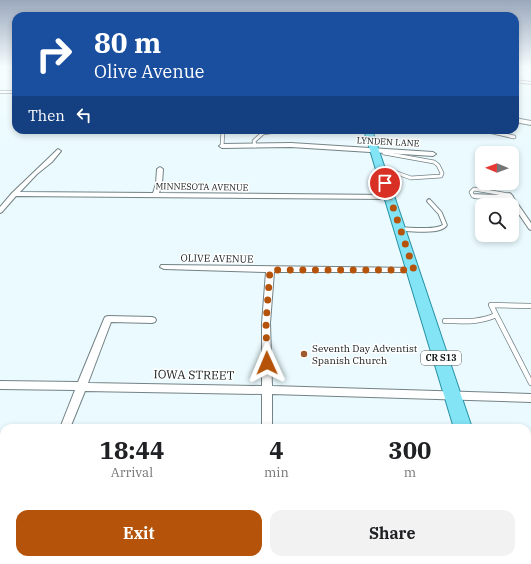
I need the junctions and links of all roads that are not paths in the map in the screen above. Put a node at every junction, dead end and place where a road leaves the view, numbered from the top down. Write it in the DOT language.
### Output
graph roads {
  1 [pos="519,120"];
  2 [pos="531,122"];
  3 [pos="223,134"];
  4 [pos="260,134"];
  5 [pos="369,134"];
  6 [pos="501,134"];
  7 [pos="514,137"];
  8 [pos="222,146"];
  9 [pos="255,146"];
  10 [pos="58,151"];
  11 [pos="375,151"];
  12 [pos="433,154"];
  13 [pos="160,169"];
  14 [pos="381,169"];
  15 [pos="14,194"];
  16 [pos="154,195"];
  17 [pos="510,196"];
  18 [pos="390,197"];
  19 [pos="429,201"];
  20 [pos="0,211"];
  21 [pos="531,228"];
  22 [pos="400,229"];
  23 [pos="164,267"];
  24 [pos="270,270"];
  25 [pos="414,270"];
  26 [pos="531,306"];
  27 [pos="496,315"];
  28 [pos="152,320"];
  29 [pos="445,321"];
  30 [pos="531,383"];
  31 [pos="0,385"];
  32 [pos="81,386"];
  33 [pos="267,390"];
  34 [pos="453,396"];
  35 [pos="531,398"];
  36 [pos="67,424"];
  37 [pos="266,424"];
  38 [pos="462,424"];
  1 -- 2 [label="street"];
  3 -- 8 [label="lane"];
  4 -- 9 [label="lane"];
  5 -- 11 [label="main road, CR S13"];
  6 -- 7 [label="lane"];
  8 -- 9 [label="street, LYNDEN LANE"];
  9 -- 11 [label="street, LYNDEN LANE"];
  10 -- 15 [label="street"];
  11 -- 12 [label="street, LYNDEN LANE"];
  11 -- 14 [label="main road, CR S13"];
  11 -- 14 [label="lane"];
  13 -- 16 [label="street"];
  14 -- 18 [label="main road, CR S13"];
  15 -- 16 [label="street, MINNESOTA AVENUE"];
  15 -- 20 [label="street"];
  16 -- 18 [label="street, MINNESOTA AVENUE"];
  17 -- 17 [label="lane"];
  17 -- 21 [label="street"];
  18 -- 22 [label="main road, CR S13"];
  19 -- 22 [label="lane"];
  22 -- 25 [label="main road, CR S13"];
  23 -- 24 [label="street, OLIVE AVENUE"];
  24 -- 25 [label="street, OLIVE AVENUE"];
  24 -- 33 [label="street"];
  25 -- 34 [label="main road, CR S13"];
  26 -- 27 [label="lane"];
  27 -- 29 [label="lane"];
  27 -- 30 [label="lane"];
  28 -- 32 [label="street"];
  31 -- 32 [label="street, IOWA STREET"];
  32 -- 33 [label="street, IOWA STREET"];
  32 -- 36 [label="street"];
  33 -- 34 [label="street, IOWA STREET"];
  33 -- 37 [label="street"];
  34 -- 35 [label="street, IOWA STREET"];
  34 -- 38 [label="main road, CR S13"];
}
